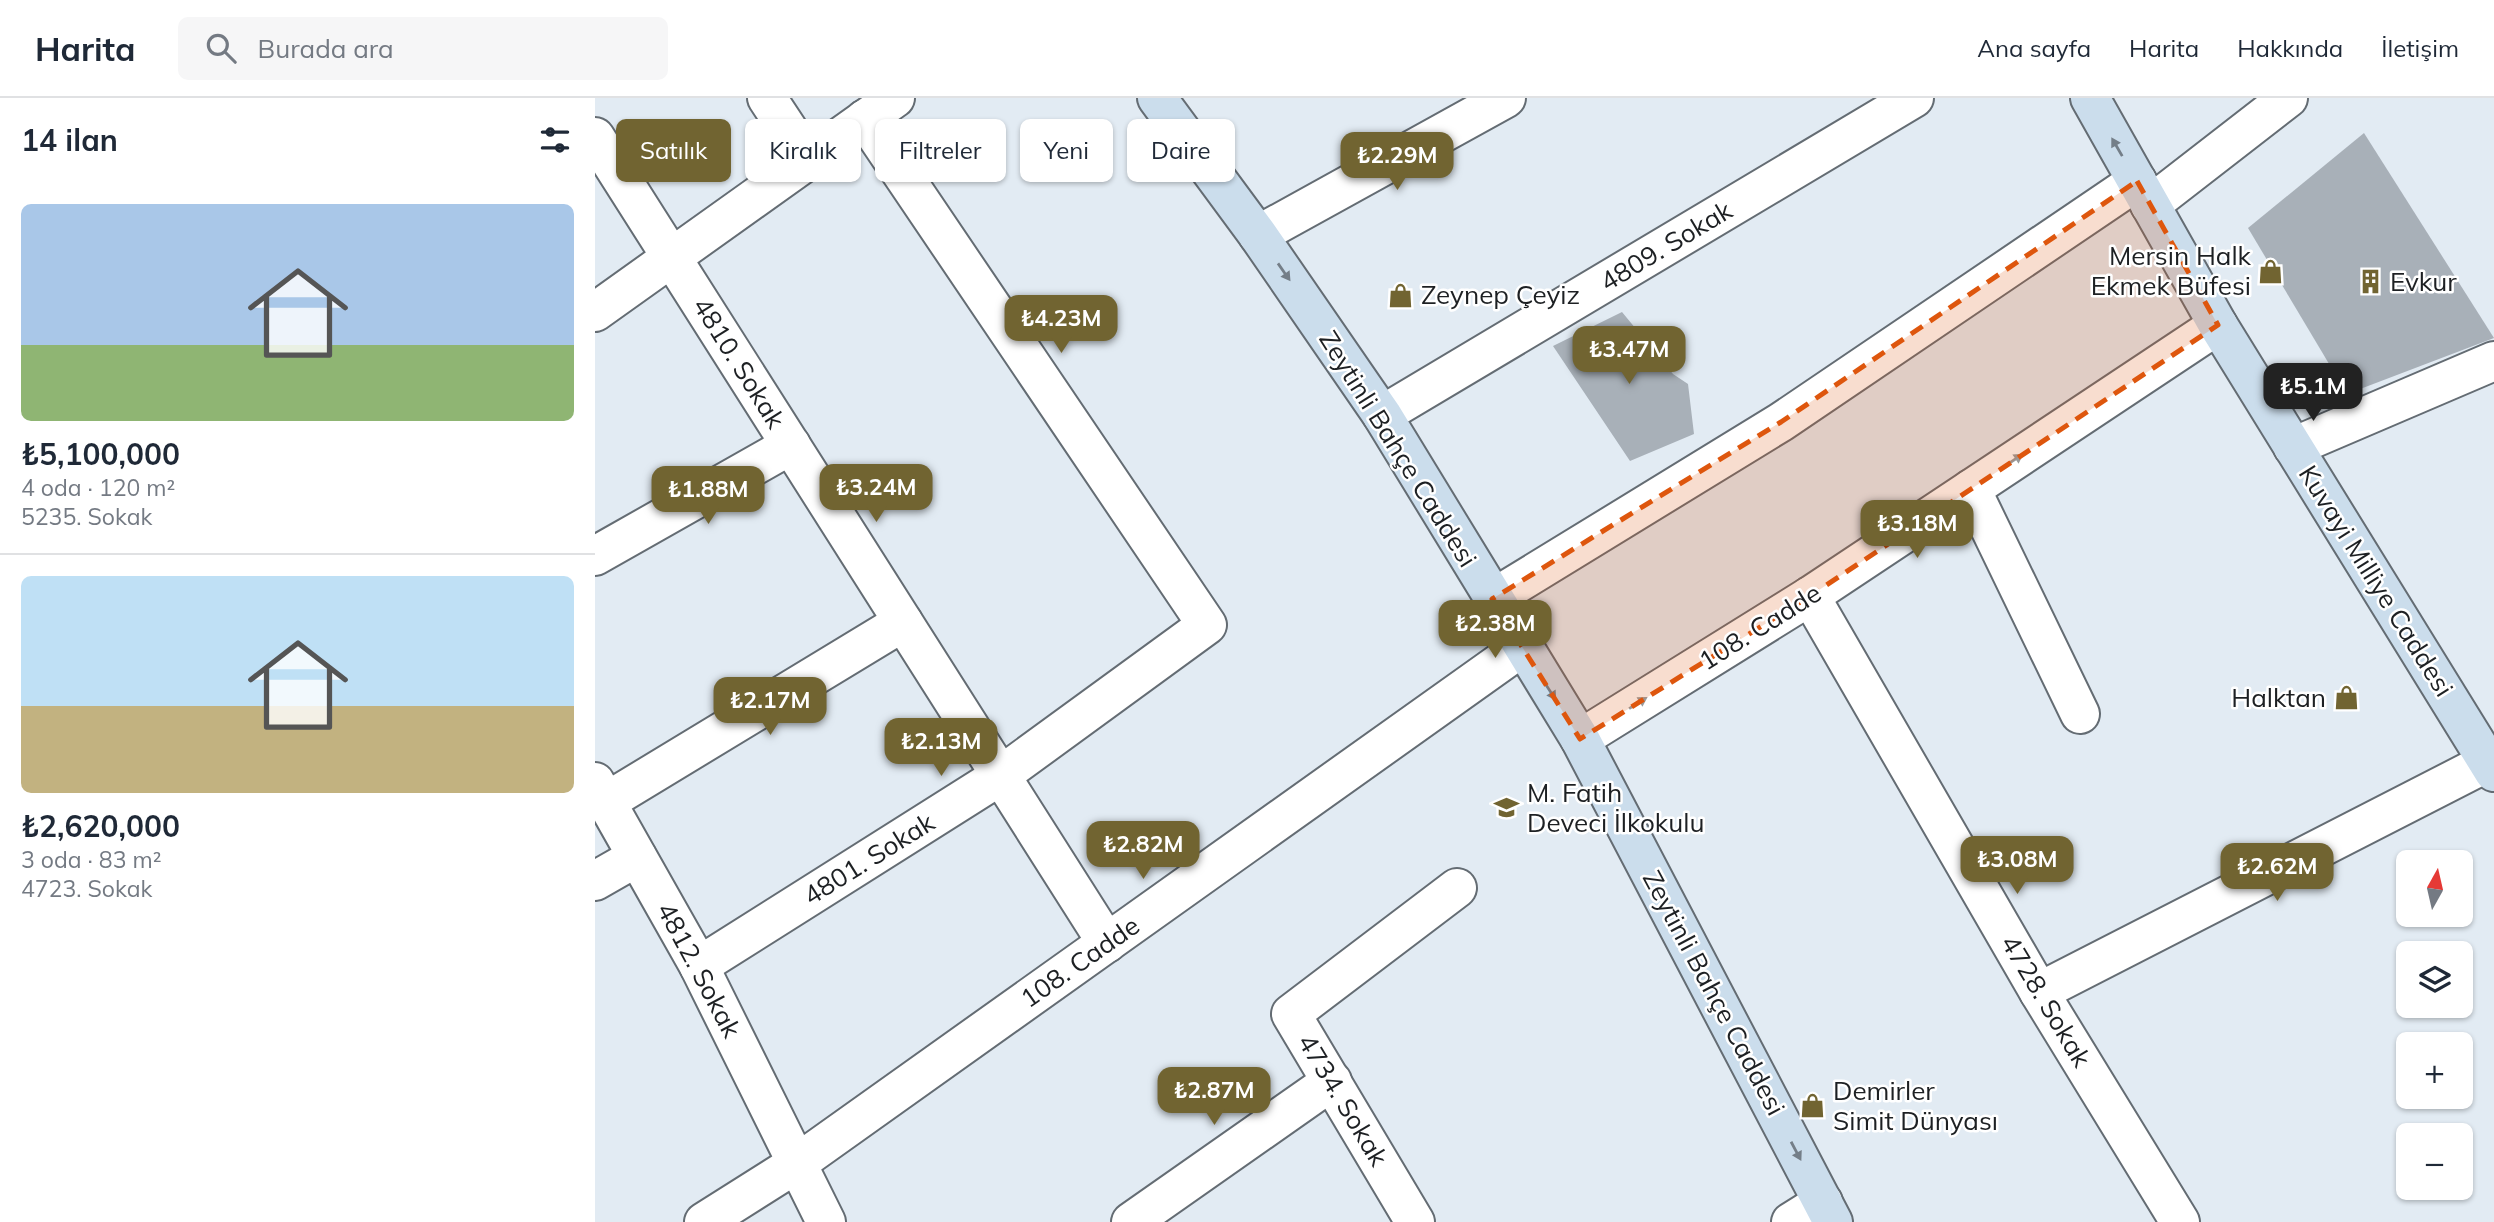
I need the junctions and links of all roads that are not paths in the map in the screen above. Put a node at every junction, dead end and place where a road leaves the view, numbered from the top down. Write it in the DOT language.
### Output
graph roads {
  1 [pos="767,98"];
  2 [pos="1157,98"];
  3 [pos="1506,98"];
  4 [pos="1914,98"];
  5 [pos="2090,98"];
  6 [pos="2288,98"];
  7 [pos="880,109"];
  8 [pos="781,119"];
  9 [pos="861,122"];
  10 [pos="595,137"];
  11 [pos="777,182"];
  12 [pos="2144,193"];
  13 [pos="1258,235"];
  14 [pos="672,257"];
  15 [pos="595,312"];
  16 [pos="2218,325"];
  17 [pos="2494,361"];
  18 [pos="1382,415"];
  19 [pos="791,445"];
  20 [pos="2293,447"];
  21 [pos="1971,489"];
  22 [pos="595,556"];
  23 [pos="1810,596"];
  24 [pos="1492,599"];
  25 [pos="903,622"];
  26 [pos="1522,647"];
  27 [pos="2080,714"];
  28 [pos="1580,739"];
  29 [pos="2492,764"];
  30 [pos="1000,776"];
  31 [pos="601,792"];
  32 [pos="637,857"];
  33 [pos="595,881"];
  34 [pos="1457,888"];
  35 [pos="1107,943"];
  36 [pos="699,966"];
  37 [pos="2039,992"];
  38 [pos="1332,1081"];
  39 [pos="799,1162"];
  40 [pos="1828,1212"];
  41 [pos="704,1222"];
  42 [pos="826,1222"];
  43 [pos="1131,1222"];
  44 [pos="1415,1222"];
  45 [pos="1791,1222"];
  46 [pos="2180,1222"];
  1 -- 8 [label="street"];
  2 -- 13 [label="street, Zeytinli Bahçe Caddesi"];
  3 -- 13 [label="street"];
  4 -- 18 [label="street, 4809. Sokak"];
  12 -- 5 [label="street, Kuvayi Milliye Caddesi, one-way"];
  6 -- 12 [label="street"];
  7 -- 9 [label="street"];
  7 -- 30 [label="street, 4801. Sokak"];
  10 -- 14 [label="street, 4810. Sokak"];
  11 -- 14 [label="street"];
  12 -- 16 [label="street, Kuvayi Milliye Caddesi"];
  12 -- 24 [label="street"];
  13 -- 18 [label="street, Zeytinli Bahçe Caddesi, one-way"];
  14 -- 15 [label="street"];
  14 -- 19 [label="street, 4810. Sokak"];
  16 -- 20 [label="street, Kuvayi Milliye Caddesi"];
  21 -- 16 [label="street, 108. Cadde, one-way"];
  17 -- 20 [label="street"];
  18 -- 24 [label="street, Zeytinli Bahçe Caddesi"];
  19 -- 22 [label="street"];
  19 -- 25 [label="street, 4810. Sokak"];
  20 -- 29 [label="street, Kuvayi Milliye Caddesi"];
  21 -- 23 [label="street, 108. Cadde"];
  21 -- 27 [label="street"];
  28 -- 23 [label="street, 108. Cadde, one-way"];
  23 -- 37 [label="street, 4728. Sokak"];
  24 -- 26 [label="street, Zeytinli Bahçe Caddesi"];
  25 -- 30 [label="street, 4810. Sokak"];
  25 -- 31 [label="street"];
  26 -- 28 [label="street, Zeytinli Bahçe Caddesi, one-way"];
  26 -- 35 [label="street, 108. Cadde"];
  28 -- 40 [label="street, Zeytinli Bahçe Caddesi, one-way"];
  29 -- 37 [label="street"];
  30 -- 35 [label="street, 4810. Sokak"];
  30 -- 36 [label="street, 4801. Sokak"];
  31 -- 32 [label="street, 4812. Sokak"];
  32 -- 33 [label="street"];
  32 -- 36 [label="street, 4812. Sokak"];
  34 -- 38 [label="street, 4734. Sokak"];
  35 -- 39 [label="street, 108. Cadde"];
  36 -- 39 [label="street, 4812. Sokak"];
  37 -- 46 [label="street, 4728. Sokak"];
  38 -- 43 [label="street"];
  38 -- 44 [label="street, 4734. Sokak"];
  39 -- 41 [label="street, 108. Cadde"];
  39 -- 42 [label="street, 4812. Sokak"];
  40 -- 45 [label="street"];
}
